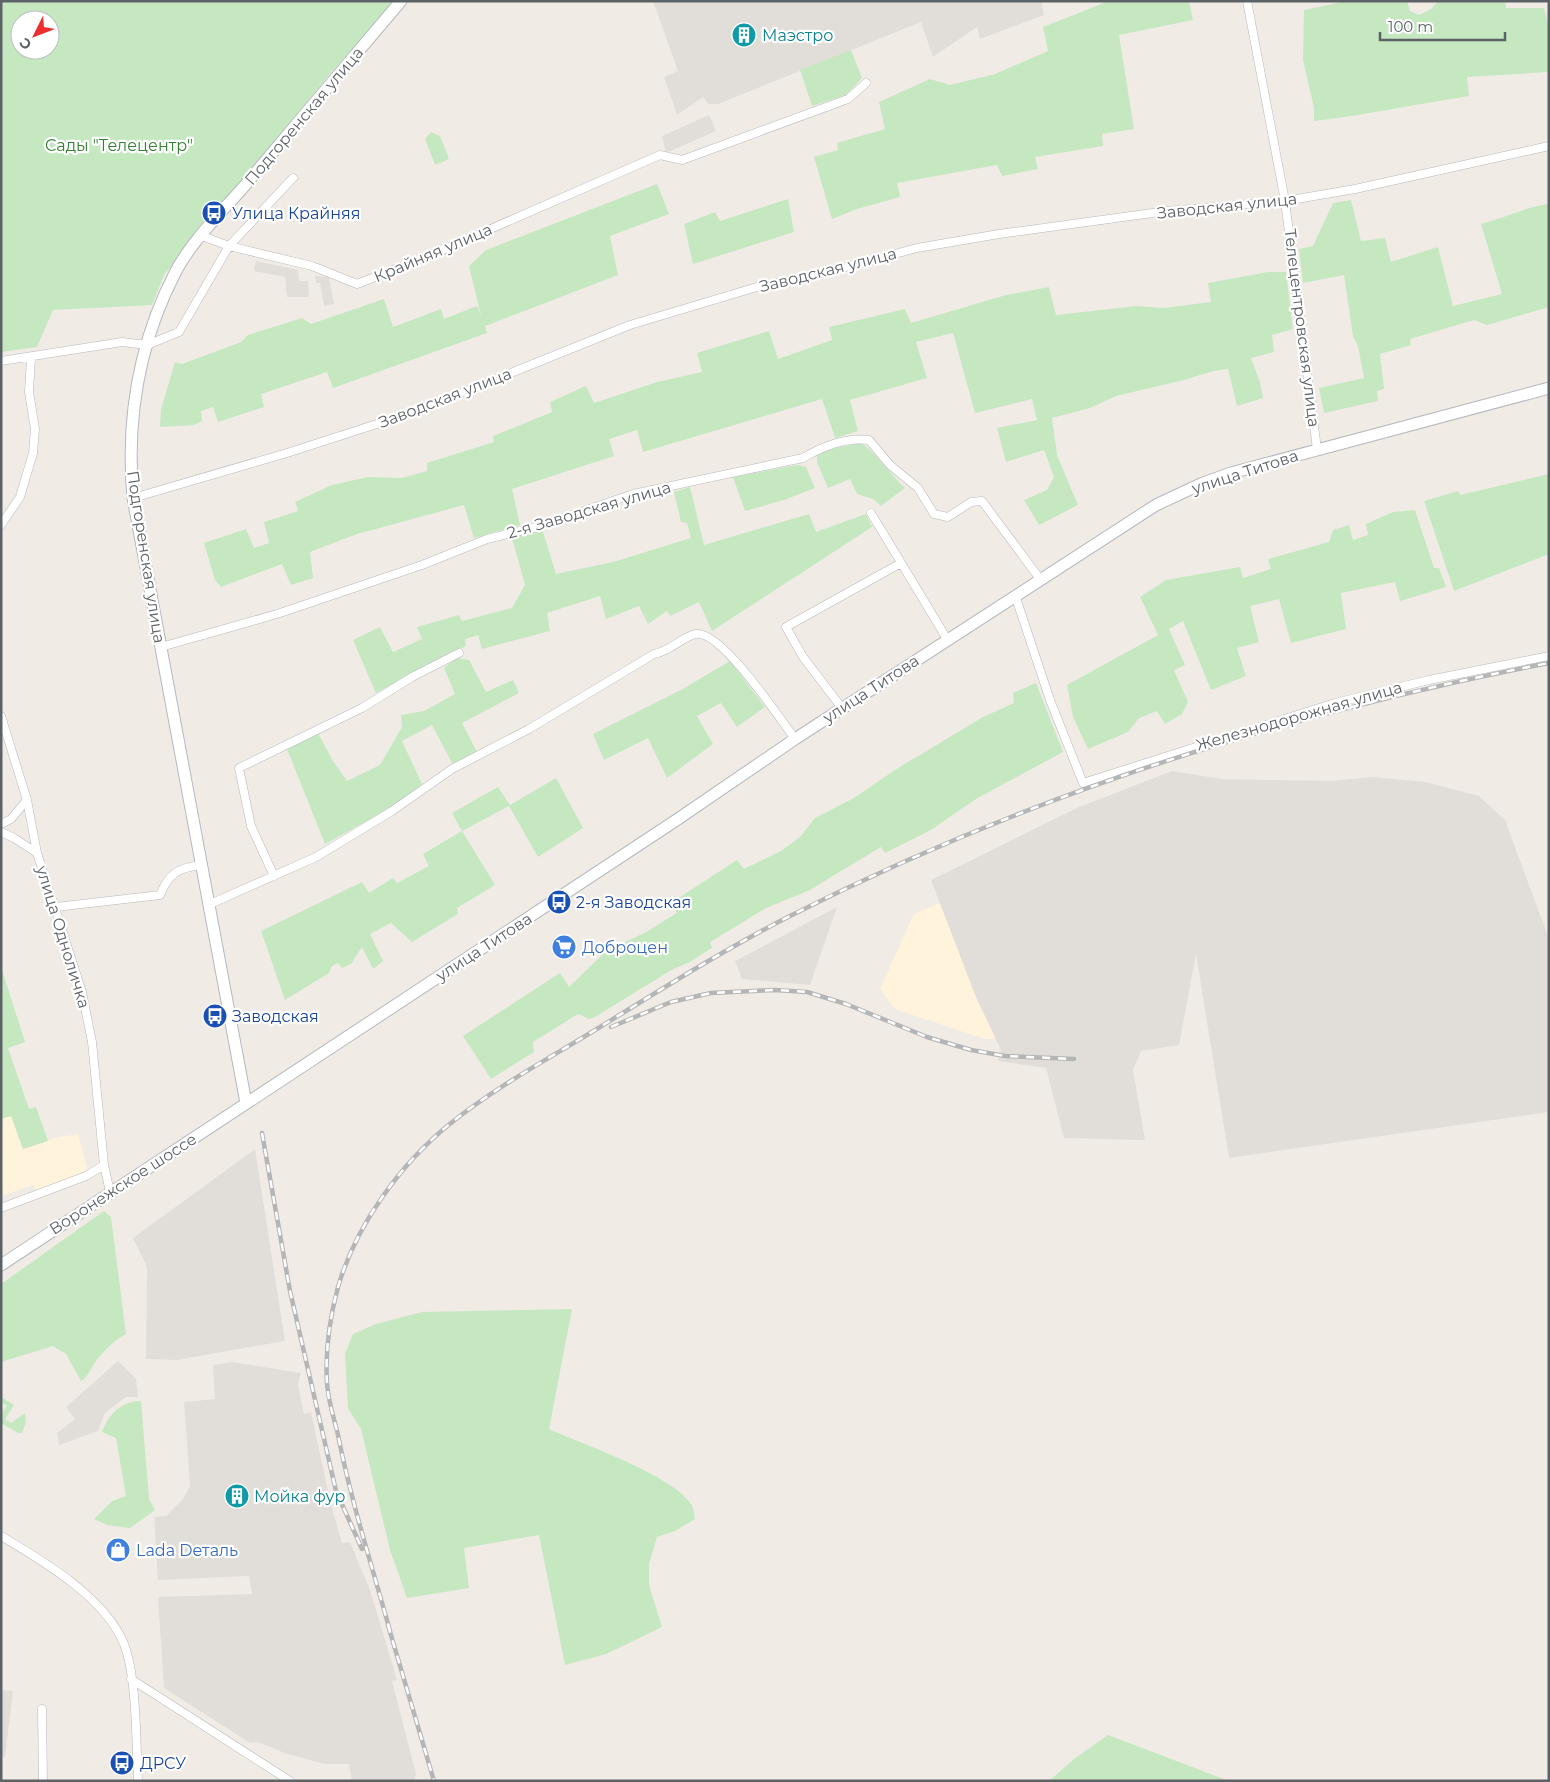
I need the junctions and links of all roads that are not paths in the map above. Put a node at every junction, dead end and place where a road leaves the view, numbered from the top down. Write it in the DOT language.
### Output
graph roads {
  1 [pos="401,1"];
  2 [pos="1247,1"];
  3 [pos="866,82"];
  4 [pos="1549,146"];
  5 [pos="293,178"];
  6 [pos="1285,201"];
  7 [pos="202,236"];
  8 [pos="230,246"];
  9 [pos="147,344"];
  10 [pos="30,358"];
  11 [pos="1,361"];
  12 [pos="1549,388"];
  13 [pos="1317,449"];
  14 [pos="133,498"];
  15 [pos="871,513"];
  16 [pos="1,525"];
  17 [pos="901,563"];
  18 [pos="1040,579"];
  19 [pos="1015,595"];
  20 [pos="947,638"];
  21 [pos="161,647"];
  22 [pos="459,653"];
  23 [pos="1549,656"];
  24 [pos="842,708"];
  25 [pos="1,716"];
  26 [pos="795,739"];
  27 [pos="28,800"];
  28 [pos="1,824"];
  29 [pos="1,832"];
  30 [pos="37,853"];
  31 [pos="201,865"];
  32 [pos="274,876"];
  33 [pos="208,905"];
  34 [pos="56,907"];
  35 [pos="246,1103"];
  36 [pos="104,1164"];
  37 [pos="110,1192"];
  38 [pos="1,1208"];
  39 [pos="1,1264"];
  40 [pos="1,1537"];
  41 [pos="131,1679"];
  42 [pos="42,1709"];
  43 [pos="287,1780"];
  44 [pos="43,1781"];
  45 [pos="138,1781"];
  1 -- 7 [label="main road, Подгоренская улица"];
  2 -- 6 [label="street, Телецентровская улица"];
  3 -- 8 [label="street, Крайняя улица"];
  4 -- 6 [label="street, Заводская улица"];
  5 -- 8 [label="street"];
  6 -- 13 [label="street, Телецентровская улица"];
  6 -- 14 [label="street, Заводская улица"];
  7 -- 8 [label="street, Крайняя улица"];
  7 -- 9 [label="main road, Подгоренская улица"];
  8 -- 9 [label="street"];
  9 -- 10 [label="street"];
  9 -- 14 [label="main road, Подгоренская улица"];
  10 -- 11 [label="street"];
  10 -- 16 [label="street"];
  12 -- 13 [label="main road, улица Титова"];
  13 -- 18 [label="main road, улица Титова"];
  14 -- 21 [label="main road, Подгоренская улица"];
  15 -- 17 [label="street"];
  17 -- 20 [label="street"];
  17 -- 24 [label="street"];
  18 -- 19 [label="main road, улица Титова"];
  18 -- 21 [label="street, 2-я Заводская улица"];
  19 -- 20 [label="main road, улица Титова"];
  19 -- 23 [label="street, Железнодорожная улица"];
  20 -- 24 [label="main road, улица Титова"];
  21 -- 31 [label="main road, Подгоренская улица"];
  22 -- 32 [label="street"];
  24 -- 26 [label="main road, улица Титова"];
  25 -- 27 [label="street, улица Одноличка"];
  26 -- 32 [label="street"];
  26 -- 35 [label="main road, улица Титова"];
  27 -- 28 [label="street"];
  27 -- 30 [label="street, улица Одноличка"];
  29 -- 30 [label="street"];
  30 -- 34 [label="street, улица Одноличка"];
  31 -- 33 [label="main road, Подгоренская улица"];
  31 -- 34 [label="street"];
  32 -- 33 [label="street"];
  33 -- 35 [label="main road, Подгоренская улица"];
  34 -- 36 [label="street, улица Одноличка"];
  35 -- 37 [label="main road, Воронежское шоссе"];
  36 -- 37 [label="street, улица Одноличка"];
  36 -- 38 [label="street"];
  37 -- 39 [label="main road, Воронежское шоссе"];
  40 -- 41 [label="street"];
  41 -- 43 [label="street"];
  41 -- 45 [label="street"];
  42 -- 44 [label="street"];
}
